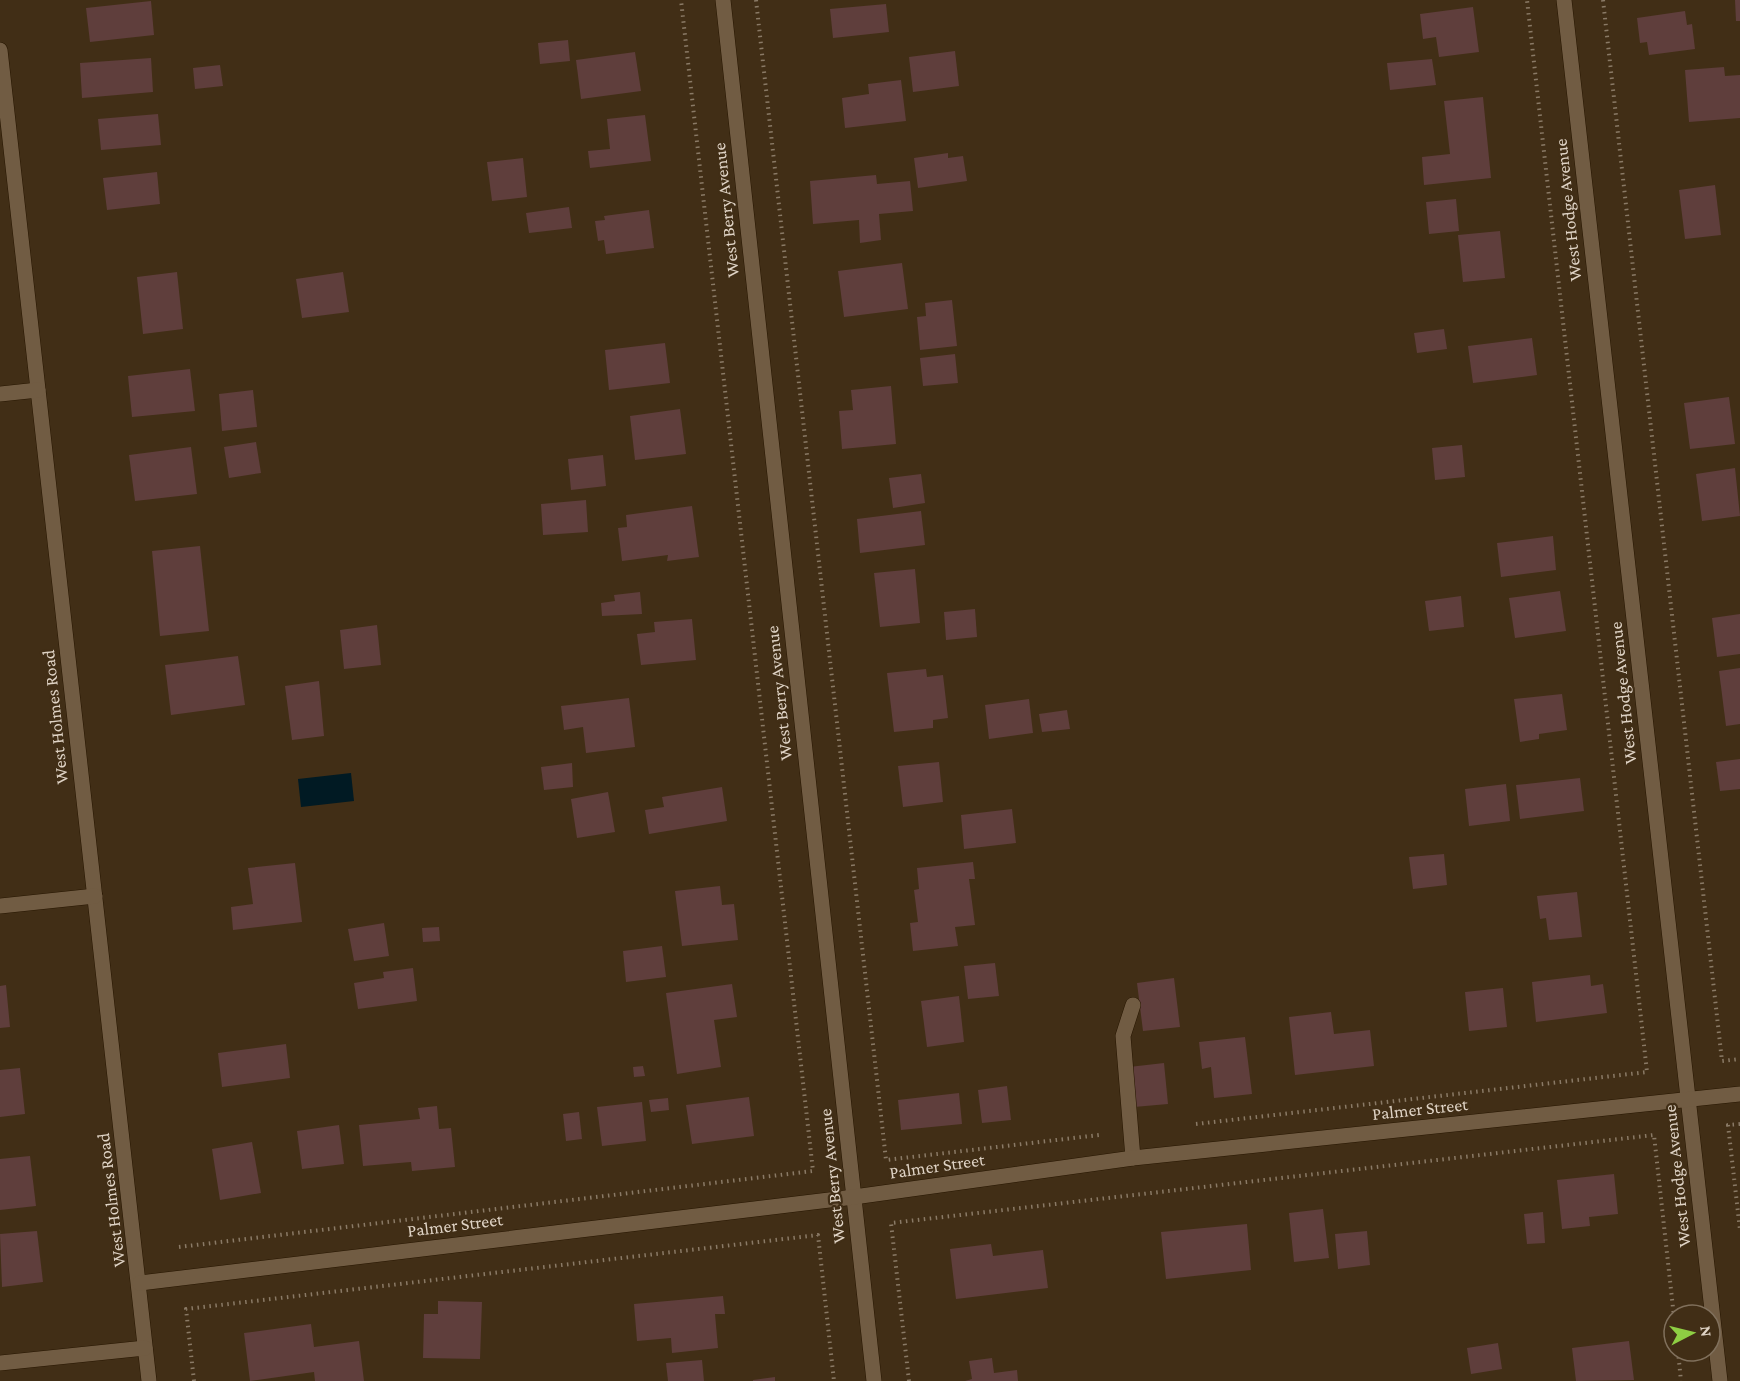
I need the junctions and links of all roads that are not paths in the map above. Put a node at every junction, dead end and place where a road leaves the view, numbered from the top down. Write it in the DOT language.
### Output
graph roads {
  1 [pos="723,0"];
  2 [pos="1564,0"];
  3 [pos="0,50"];
  4 [pos="38,390"];
  5 [pos="0,394"];
  6 [pos="95,896"];
  7 [pos="0,906"];
  8 [pos="1133,1005"];
  9 [pos="1740,1094"];
  10 [pos="1688,1101"];
  11 [pos="1133,1158"];
  12 [pos="854,1197"];
  13 [pos="140,1283"];
  14 [pos="146,1348"];
  15 [pos="0,1363"];
  16 [pos="149,1381"];
  17 [pos="874,1381"];
  18 [pos="1720,1381"];
  1 -- 12 [label="street, West Berry Avenue"];
  2 -- 10 [label="street, West Hodge Avenue"];
  3 -- 4 [label="street, West Holmes Road"];
  4 -- 5 [label="street"];
  4 -- 6 [label="street, West Holmes Road"];
  6 -- 7 [label="street"];
  6 -- 13 [label="street, West Holmes Road"];
  8 -- 11 [label="street"];
  9 -- 10 [label="street, Palmer Street"];
  10 -- 11 [label="street, Palmer Street"];
  10 -- 18 [label="street, West Hodge Avenue"];
  11 -- 12 [label="street, Palmer Street"];
  12 -- 13 [label="street, Palmer Street"];
  12 -- 17 [label="street, West Berry Avenue"];
  13 -- 14 [label="street, West Holmes Road"];
  14 -- 15 [label="street"];
  14 -- 16 [label="street, West Holmes Road"];
}
